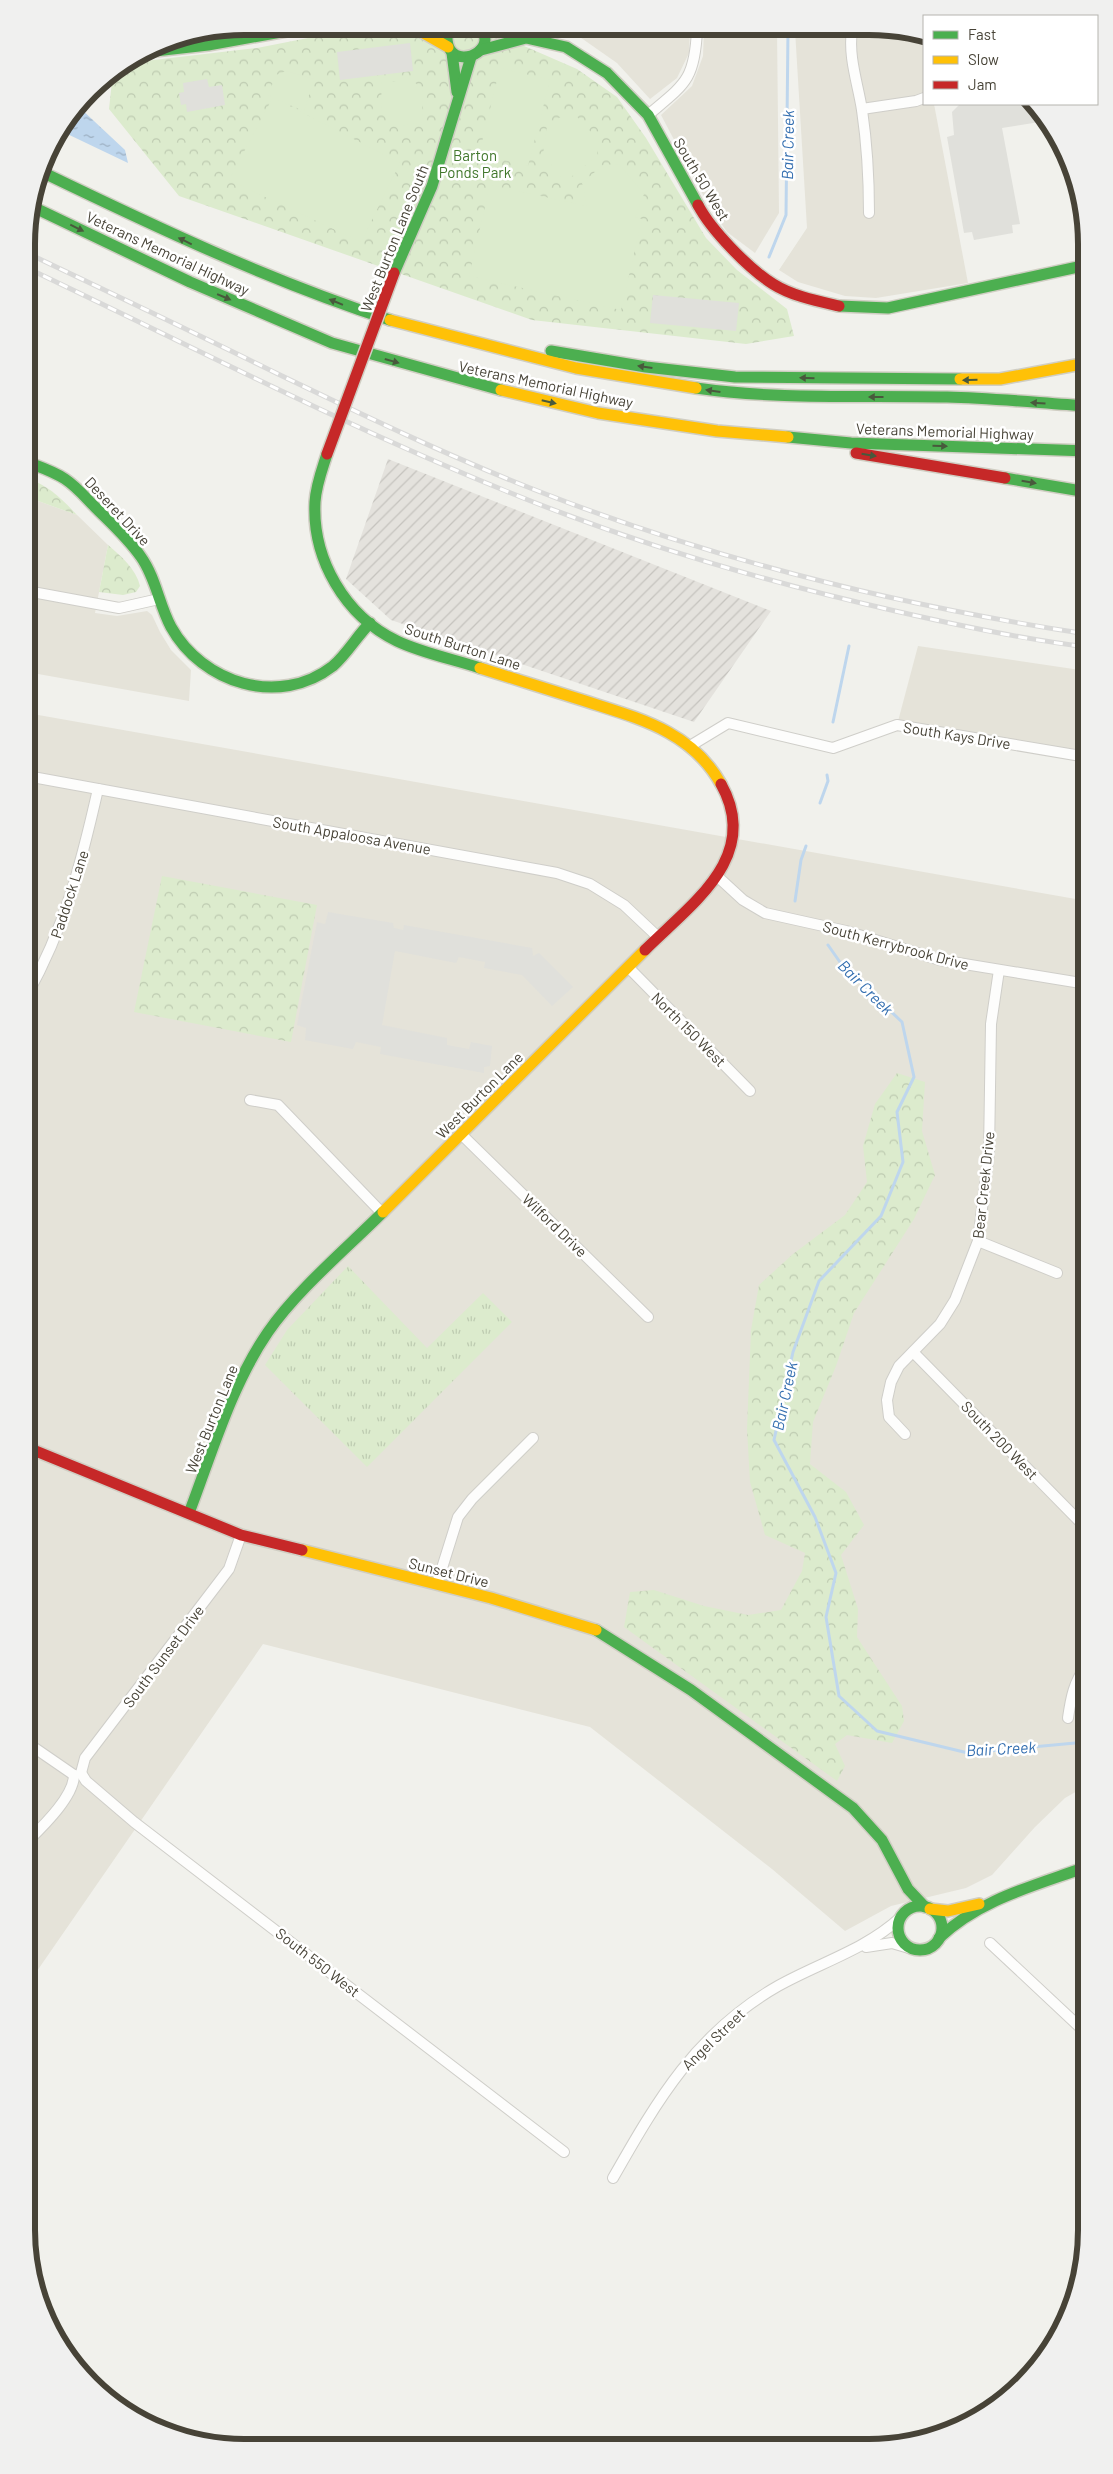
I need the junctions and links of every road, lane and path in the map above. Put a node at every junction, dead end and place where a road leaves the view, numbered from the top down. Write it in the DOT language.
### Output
graph roads {
  1 [pos="239,35"];
  2 [pos="427,35"];
  3 [pos="446,35"];
  4 [pos="484,35"];
  5 [pos="496,35"];
  6 [pos="697,35"];
  7 [pos="852,35"];
  8 [pos="514,40"];
  9 [pos="175,47"];
  10 [pos="450,50"];
  11 [pos="481,50"];
  12 [pos="471,57"];
  13 [pos="458,95"];
  14 [pos="923,98"];
  15 [pos="862,109"];
  16 [pos="648,115"];
  17 [pos="47,174"];
  18 [pos="38,209"];
  19 [pos="869,213"];
  20 [pos="1078,267"];
  21 [pos="415,328"];
  22 [pos="372,333"];
  23 [pos="1078,365"];
  24 [pos="1078,405"];
  25 [pos="717,431"];
  26 [pos="1078,450"];
  27 [pos="35,465"];
  28 [pos="1078,491"];
  29 [pos="35,592"];
  30 [pos="159,599"];
  31 [pos="370,623"];
  32 [pos="653,723"];
  33 [pos="690,746"];
  34 [pos="1078,755"];
  35 [pos="35,777"];
  36 [pos="98,789"];
  37 [pos="718,877"];
  38 [pos="658,937"];
  39 [pos="628,967"];
  40 [pos="999,970"];
  41 [pos="35,980"];
  42 [pos="1078,983"];
  43 [pos="750,1091"];
  44 [pos="250,1100"];
  45 [pos="461,1134"];
  46 [pos="382,1213"];
  47 [pos="978,1241"];
  48 [pos="1057,1273"];
  49 [pos="648,1317"];
  50 [pos="913,1352"];
  51 [pos="905,1434"];
  52 [pos="533,1438"];
  53 [pos="35,1451"];
  54 [pos="189,1513"];
  55 [pos="1078,1520"];
  56 [pos="241,1535"];
  57 [pos="437,1584"];
  58 [pos="1078,1678"];
  59 [pos="1068,1718"];
  60 [pos="35,1748"];
  61 [pos="77,1774"];
  62 [pos="35,1833"];
  63 [pos="898,1869"];
  64 [pos="1078,1871"];
  65 [pos="996,1900"];
  66 [pos="927,1908"];
  67 [pos="902,1916"];
  68 [pos="939,1938"];
  69 [pos="990,1942"];
  70 [pos="858,1948"];
  71 [pos="909,1948"];
  72 [pos="1078,2025"];
  73 [pos="564,2152"];
  74 [pos="613,2178"];
  1 -- 9 [label="main road"];
  2 -- 10 [label="main road"];
  3 -- 10 [label="main road, West Burton Lane South"];
  4 -- 11 [label="main road"];
  5 -- 8 [label="main road, South 50 West"];
  6 -- 16 [label="street"];
  7 -- 15 [label="street"];
  8 -- 11 [label="main road, South 50 West"];
  8 -- 16 [label="main road, South 50 West"];
  10 -- 12 [label="main road"];
  10 -- 13 [label="main road, West Burton Lane South"];
  11 -- 12 [label="main road, South 50 West"];
  12 -- 13 [label="main road, West Burton Lane South"];
  13 -- 22 [label="main road, West Burton Lane South, bridge"];
  14 -- 15 [label="street"];
  15 -- 19 [label="street"];
  16 -- 20 [label="main road, South 50 West"];
  21 -- 17 [label="main road, Veterans Memorial Highway, one-way"];
  18 -- 25 [label="main road, Veterans Memorial Highway, one-way"];
  23 -- 21 [label="main road, one-way"];
  24 -- 21 [label="main road, Veterans Memorial Highway, one-way"];
  22 -- 31 [label="main road, South Burton Lane, bridge"];
  25 -- 26 [label="main road, Veterans Memorial Highway, one-way"];
  25 -- 28 [label="main road, one-way"];
  27 -- 30 [label="main road, Deseret Drive"];
  29 -- 30 [label="street"];
  30 -- 31 [label="main road, Deseret Drive"];
  31 -- 32 [label="main road, South Burton Lane"];
  32 -- 33 [label="main road, West Burton Lane"];
  33 -- 34 [label="street, South Kays Drive"];
  33 -- 37 [label="main road, West Burton Lane"];
  35 -- 36 [label="street, South Appaloosa Avenue"];
  36 -- 38 [label="street, South Appaloosa Avenue"];
  36 -- 41 [label="street, Paddock Lane"];
  37 -- 38 [label="main road, West Burton Lane"];
  37 -- 40 [label="street, South Kerrybrook Drive"];
  38 -- 39 [label="main road, West Burton Lane"];
  39 -- 43 [label="street, North 150 West"];
  39 -- 45 [label="main road, West Burton Lane"];
  40 -- 42 [label="street, South Kerrybrook Drive"];
  40 -- 47 [label="street, Bear Creek Drive"];
  44 -- 46 [label="street"];
  45 -- 46 [label="main road, West Burton Lane"];
  45 -- 49 [label="street, Wilford Drive"];
  46 -- 54 [label="main road, West Burton Lane"];
  47 -- 48 [label="street"];
  47 -- 50 [label="street, Bear Creek Drive"];
  50 -- 51 [label="street, Bear Creek Drive"];
  50 -- 55 [label="street, South 200 West"];
  52 -- 57 [label="street"];
  53 -- 54 [label="main road, Sunset Drive"];
  54 -- 56 [label="main road, Sunset Drive"];
  56 -- 57 [label="main road, Sunset Drive"];
  56 -- 61 [label="street, South Sunset Drive"];
  57 -- 63 [label="main road, Sunset Drive"];
  58 -- 59 [label="street"];
  60 -- 61 [label="street, South 550 West"];
  61 -- 62 [label="street, South Sunset Drive"];
  61 -- 73 [label="street, South 550 West"];
  63 -- 66 [label="main road, Sunset Drive"];
  63 -- 67 [label="main road"];
  64 -- 65 [label="main road"];
  65 -- 66 [label="main road"];
  65 -- 68 [label="main road"];
  66 -- 67 [label="main road"];
  66 -- 68 [label="main road"];
  67 -- 70 [label="street"];
  67 -- 71 [label="main road"];
  68 -- 71 [label="main road"];
  69 -- 72 [label="street"];
  70 -- 71 [label="street"];
  70 -- 74 [label="street, Angel Street"];
}
